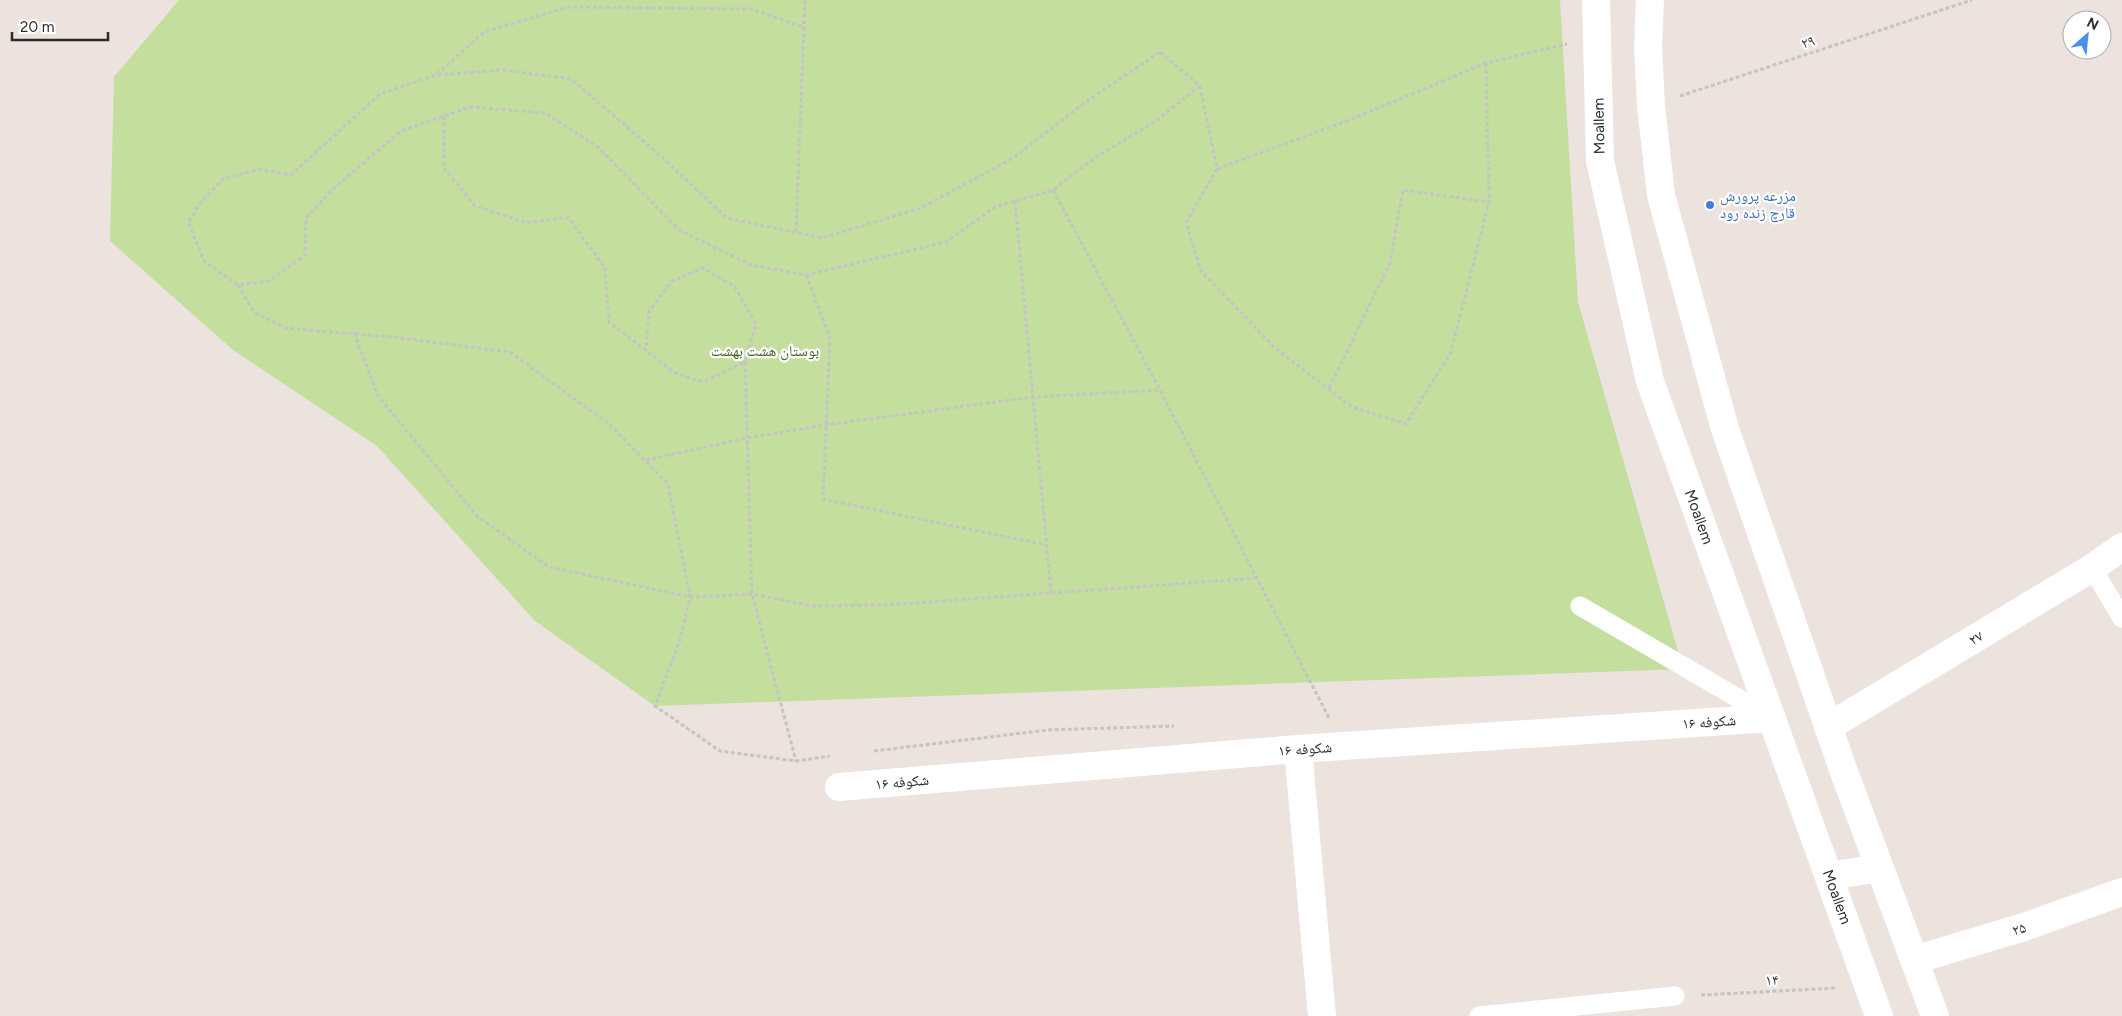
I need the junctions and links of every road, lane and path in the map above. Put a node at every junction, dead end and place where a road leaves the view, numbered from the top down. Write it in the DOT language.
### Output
graph roads {
  1 [pos="805,0"];
  2 [pos="1596,0"];
  3 [pos="1650,0"];
  4 [pos="1972,0"];
  5 [pos="803,27"];
  6 [pos="1597,37"];
  7 [pos="1486,63"];
  8 [pos="436,75"];
  9 [pos="1200,86"];
  10 [pos="1650,106"];
  11 [pos="444,116"];
  12 [pos="1217,169"];
  13 [pos="1053,190"];
  14 [pos="1015,201"];
  15 [pos="1490,202"];
  16 [pos="796,232"];
  17 [pos="806,275"];
  18 [pos="238,285"];
  19 [pos="354,334"];
  20 [pos="646,351"];
  21 [pos="744,362"];
  22 [pos="1329,388"];
  23 [pos="1160,390"];
  24 [pos="1033,397"];
  25 [pos="825,425"];
  26 [pos="747,438"];
  27 [pos="645,460"];
  28 [pos="1046,545"];
  29 [pos="2122,547"];
  30 [pos="2092,568"];
  31 [pos="1257,578"];
  32 [pos="1050,593"];
  33 [pos="752,594"];
  34 [pos="690,596"];
  35 [pos="1580,606"];
  36 [pos="2122,618"];
  37 [pos="1772,718"];
  38 [pos="1321,722"];
  39 [pos="1174,726"];
  40 [pos="1828,726"];
  41 [pos="1298,749"];
  42 [pos="873,751"];
  43 [pos="834,756"];
  44 [pos="796,760"];
  45 [pos="839,787"];
  46 [pos="1880,868"];
  47 [pos="1829,876"];
  48 [pos="2122,892"];
  49 [pos="1914,960"];
  50 [pos="1869,986"];
  51 [pos="1675,996"];
  52 [pos="1322,1016"];
  53 [pos="1479,1016"];
  54 [pos="1880,1016"];
  55 [pos="1935,1016"];
  1 -- 5 [label="path"];
  2 -- 6 [label="main road, Moallem"];
  3 -- 10 [label="main road"];
  4 -- 10 [label="path, ۲۹"];
  5 -- 8 [label="path"];
  5 -- 16 [label="path"];
  6 -- 7 [label="path"];
  6 -- 37 [label="main road, Moallem"];
  7 -- 12 [label="path"];
  7 -- 15 [label="path"];
  8 -- 16 [label="path"];
  8 -- 18 [label="path"];
  9 -- 12 [label="path"];
  9 -- 13 [label="path"];
  9 -- 16 [label="path"];
  10 -- 40 [label="main road"];
  11 -- 17 [label="path"];
  11 -- 18 [label="path"];
  11 -- 20 [label="path"];
  12 -- 22 [label="path"];
  13 -- 14 [label="path"];
  13 -- 23 [label="path"];
  14 -- 17 [label="path"];
  14 -- 24 [label="path"];
  15 -- 22 [label="path"];
  15 -- 22 [label="path"];
  17 -- 25 [label="path"];
  18 -- 19 [label="path"];
  19 -- 27 [label="path"];
  19 -- 34 [label="path"];
  20 -- 21 [label="path"];
  20 -- 21 [label="path"];
  21 -- 26 [label="path"];
  23 -- 24 [label="path"];
  23 -- 31 [label="path"];
  24 -- 25 [label="path"];
  24 -- 28 [label="path"];
  25 -- 26 [label="path"];
  25 -- 28 [label="path"];
  26 -- 27 [label="path"];
  26 -- 33 [label="path"];
  27 -- 34 [label="path"];
  28 -- 32 [label="path"];
  29 -- 30 [label="main road, ۲۷"];
  30 -- 36 [label="lane"];
  30 -- 40 [label="main road, ۲۷"];
  31 -- 32 [label="path"];
  31 -- 38 [label="path"];
  32 -- 33 [label="path"];
  33 -- 34 [label="path"];
  33 -- 44 [label="path"];
  34 -- 44 [label="path"];
  35 -- 37 [label="lane"];
  37 -- 41 [label="main road, شکوفه ۱۶"];
  37 -- 47 [label="main road, Moallem"];
  39 -- 42 [label="path"];
  40 -- 46 [label="main road"];
  41 -- 45 [label="main road, شکوفه ۱۶"];
  41 -- 52 [label="main road"];
  43 -- 44 [label="path"];
  46 -- 47 [label="main road"];
  46 -- 49 [label="main road"];
  47 -- 50 [label="main road, Moallem"];
  48 -- 49 [label="main road, ۲۵"];
  49 -- 55 [label="main road"];
  50 -- 51 [label="path, ۱۴"];
  50 -- 54 [label="main road, Moallem"];
  51 -- 53 [label="lane"];
}
